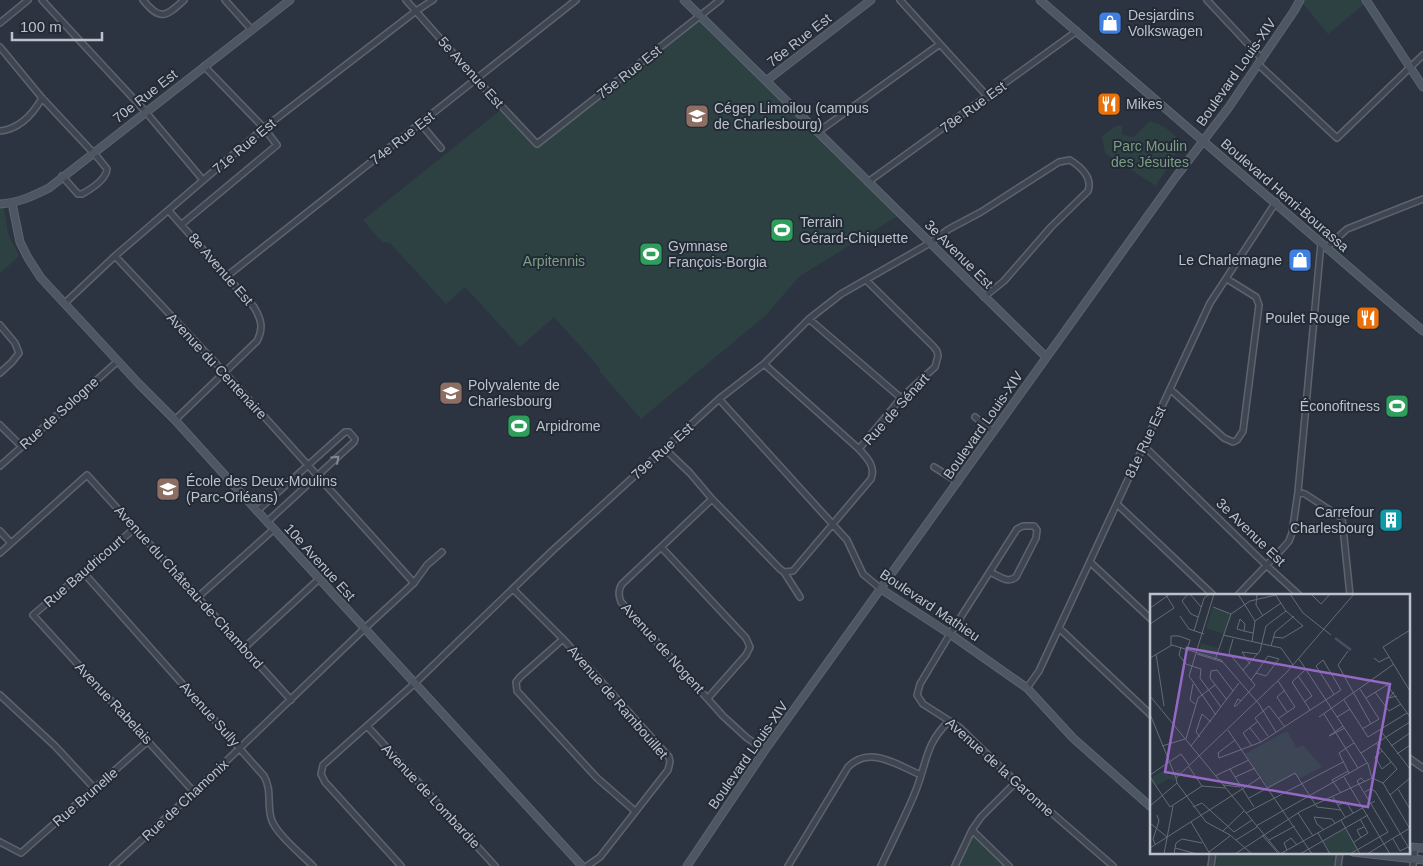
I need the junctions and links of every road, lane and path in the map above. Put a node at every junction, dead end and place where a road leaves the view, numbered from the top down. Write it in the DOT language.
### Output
graph roads {
  1 [pos="28,0"];
  2 [pos="42,0"];
  3 [pos="143,0"];
  4 [pos="184,0"];
  5 [pos="225,0"];
  6 [pos="290,0"];
  7 [pos="406,0"];
  8 [pos="433,0"];
  9 [pos="576,0"];
  10 [pos="684,0"];
  11 [pos="720,0"];
  12 [pos="870,0"];
  13 [pos="900,0"];
  14 [pos="1040,0"];
  15 [pos="1207,0"];
  16 [pos="1300,0"];
  17 [pos="1366,0"];
  18 [pos="416,11"];
  19 [pos="700,16"];
  20 [pos="0,23"];
  21 [pos="251,29"];
  22 [pos="1077,31"];
  23 [pos="940,44"];
  24 [pos="0,47"];
  25 [pos="1423,55"];
  26 [pos="1260,62"];
  27 [pos="204,66"];
  28 [pos="1410,66"];
  29 [pos="476,79"];
  30 [pos="766,81"];
  31 [pos="1423,87"];
  32 [pos="988,97"];
  33 [pos="42,98"];
  34 [pos="145,111"];
  35 [pos="420,123"];
  36 [pos="264,128"];
  37 [pos="0,132"];
  38 [pos="818,132"];
  39 [pos="1203,140"];
  40 [pos="537,144"];
  41 [pos="441,148"];
  42 [pos="94,153"];
  43 [pos="62,176"];
  44 [pos="203,180"];
  45 [pos="868,182"];
  46 [pos="1423,199"];
  47 [pos="1276,202"];
  48 [pos="12,203"];
  49 [pos="0,204"];
  50 [pos="170,211"];
  51 [pos="182,224"];
  52 [pos="930,243"];
  53 [pos="1323,246"];
  54 [pos="115,256"];
  55 [pos="227,276"];
  56 [pos="1227,279"];
  57 [pos="866,280"];
  58 [pos="984,297"];
  59 [pos="65,303"];
  60 [pos="809,318"];
  61 [pos="0,325"];
  62 [pos="1423,331"];
  63 [pos="1046,357"];
  64 [pos="118,361"];
  65 [pos="764,364"];
  66 [pos="224,372"];
  67 [pos="0,373"];
  68 [pos="1170,389"];
  69 [pos="902,398"];
  70 [pos="720,399"];
  71 [pos="975,416"];
  72 [pos="175,420"];
  73 [pos="0,425"];
  74 [pos="993,432"];
  75 [pos="1143,445"];
  76 [pos="22,447"];
  77 [pos="664,449"];
  78 [pos="859,450"];
  79 [pos="308,465"];
  80 [pos="0,466"];
  81 [pos="934,467"];
  82 [pos="318,476"];
  83 [pos="958,482"];
  84 [pos="1298,492"];
  85 [pos="712,499"];
  86 [pos="1117,504"];
  87 [pos="256,511"];
  88 [pos="267,522"];
  89 [pos="834,524"];
  90 [pos="135,528"];
  91 [pos="274,529"];
  92 [pos="0,531"];
  93 [pos="11,543"];
  94 [pos="662,548"];
  95 [pos="442,552"];
  96 [pos="0,553"];
  97 [pos="1090,562"];
  98 [pos="1266,565"];
  99 [pos="83,572"];
  100 [pos="784,572"];
  101 [pos="990,572"];
  102 [pos="319,579"];
  103 [pos="414,584"];
  104 [pos="513,589"];
  105 [pos="881,589"];
  106 [pos="1212,594"];
  107 [pos="1239,594"];
  108 [pos="1298,594"];
  109 [pos="1350,594"];
  110 [pos="198,597"];
  111 [pos="800,597"];
  112 [pos="33,615"];
  113 [pos="1150,618"];
  114 [pos="1058,628"];
  115 [pos="364,629"];
  116 [pos="950,634"];
  117 [pos="563,639"];
  118 [pos="244,648"];
  119 [pos="414,684"];
  120 [pos="1027,688"];
  121 [pos="0,695"];
  122 [pos="708,698"];
  123 [pos="291,700"];
  124 [pos="1150,714"];
  125 [pos="949,721"];
  126 [pos="367,726"];
  127 [pos="148,741"];
  128 [pos="240,748"];
  129 [pos="765,750"];
  130 [pos="1410,759"];
  131 [pos="1423,768"];
  132 [pos="921,775"];
  133 [pos="1016,782"];
  134 [pos="95,789"];
  135 [pos="194,792"];
  136 [pos="1150,806"];
  137 [pos="635,811"];
  138 [pos="972,830"];
  139 [pos="0,842"];
  140 [pos="1416,848"];
  141 [pos="1364,854"];
  142 [pos="1423,860"];
  143 [pos="1413,863"];
  144 [pos="113,866"];
  145 [pos="313,866"];
  146 [pos="401,866"];
  147 [pos="495,866"];
  148 [pos="582,866"];
  149 [pos="587,866"];
  150 [pos="687,866"];
  151 [pos="788,866"];
  152 [pos="881,866"];
  153 [pos="955,866"];
  154 [pos="1009,866"];
  155 [pos="1113,866"];
  1 -- 20 [label="street"];
  2 -- 34 [label="street"];
  3 -- 4 [label="street"];
  5 -- 21 [label="street"];
  6 -- 21 [label="street, 70e Rue Est"];
  7 -- 18 [label="street, 5e Avenue Est"];
  8 -- 18 [label="street, 71e Rue Est"];
  9 -- 29 [label="street, 74e Rue Est"];
  10 -- 19 [label="street, 3e Avenue Est"];
  11 -- 19 [label="street, 75e Rue Est"];
  12 -- 30 [label="street, 76e Rue Est"];
  13 -- 23 [label="street"];
  14 -- 22 [label="street, Boulevard Henri-Bourassa"];
  15 -- 26 [label="street"];
  16 -- 26 [label="street, Boulevard Louis-XIV"];
  17 -- 28 [label="street"];
  18 -- 29 [label="street, 5e Avenue Est"];
  18 -- 36 [label="street, 71e Rue Est"];
  19 -- 30 [label="street, 3e Avenue Est"];
  19 -- 40 [label="street, 75e Rue Est"];
  21 -- 27 [label="street, 70e Rue Est"];
  22 -- 32 [label="street, 78e Rue Est"];
  22 -- 39 [label="street, Boulevard Henri-Bourassa"];
  23 -- 32 [label="street"];
  23 -- 38 [label="street"];
  24 -- 33 [label="street"];
  25 -- 28 [label="street"];
  26 -- 28 [label="street"];
  26 -- 39 [label="street, Boulevard Louis-XIV"];
  27 -- 34 [label="street, 70e Rue Est"];
  27 -- 36 [label="street"];
  28 -- 31 [label="street"];
  29 -- 35 [label="street, 74e Rue Est"];
  29 -- 40 [label="street, 5e Avenue Est"];
  30 -- 38 [label="street, 3e Avenue Est"];
  32 -- 45 [label="street, 78e Rue Est"];
  33 -- 37 [label="street"];
  33 -- 42 [label="street"];
  34 -- 42 [label="street, 70e Rue Est"];
  34 -- 44 [label="street"];
  35 -- 41 [label="street"];
  35 -- 55 [label="street, 74e Rue Est"];
  36 -- 44 [label="street, 71e Rue Est"];
  36 -- 51 [label="street, 71e Rue Est"];
  38 -- 45 [label="street, 3e Avenue Est"];
  39 -- 47 [label="street, Boulevard Henri-Bourassa"];
  39 -- 63 [label="street, Boulevard Louis-XIV"];
  42 -- 43 [label="street, 70e Rue Est"];
  42 -- 43 [label="street"];
  43 -- 48 [label="street, 70e Rue Est"];
  44 -- 50 [label="street, 71e Rue Est"];
  45 -- 52 [label="street, 3e Avenue Est"];
  46 -- 53 [label="street"];
  47 -- 53 [label="street, Boulevard Henri-Bourassa"];
  47 -- 56 [label="street, 81e Rue Est"];
  48 -- 49 [label="street"];
  48 -- 59 [label="street, 10e Avenue Est"];
  50 -- 51 [label="street, 8e Avenue Est"];
  50 -- 54 [label="street, 71e Rue Est"];
  51 -- 55 [label="street, 8e Avenue Est"];
  52 -- 57 [label="street, 79e Rue Est"];
  52 -- 58 [label="street, 3e Avenue Est"];
  52 -- 58 [label="street, 79e Rue Est"];
  53 -- 62 [label="street, Boulevard Henri-Bourassa"];
  53 -- 84 [label="street"];
  54 -- 59 [label="street, 71e Rue Est"];
  54 -- 66 [label="street, Avenue du Centenaire"];
  55 -- 66 [label="street, 8e Avenue Est"];
  56 -- 68 [label="street, 81e Rue Est"];
  56 -- 68 [label="street"];
  57 -- 60 [label="street, 79e Rue Est"];
  57 -- 69 [label="street, Rue de Sénart"];
  58 -- 63 [label="street, 3e Avenue Est"];
  59 -- 64 [label="street, 10e Avenue Est"];
  60 -- 65 [label="street, 79e Rue Est"];
  60 -- 69 [label="street"];
  61 -- 67 [label="street"];
  63 -- 74 [label="street, Boulevard Louis-XIV"];
  64 -- 72 [label="street, 10e Avenue Est"];
  64 -- 76 [label="street, Rue de Sologne"];
  65 -- 70 [label="street, 79e Rue Est"];
  65 -- 78 [label="street"];
  66 -- 72 [label="street"];
  66 -- 79 [label="street, Avenue du Centenaire"];
  68 -- 75 [label="street, 81e Rue Est"];
  69 -- 78 [label="street, Rue de Sénart"];
  70 -- 77 [label="street, 79e Rue Est"];
  70 -- 89 [label="street, Boulevard Mathieu"];
  71 -- 74 [label="street"];
  72 -- 87 [label="street, 10e Avenue Est"];
  73 -- 76 [label="street"];
  74 -- 83 [label="street, Boulevard Louis-XIV"];
  75 -- 86 [label="street, 81e Rue Est"];
  75 -- 98 [label="street, 3e Avenue Est"];
  76 -- 80 [label="street, Rue de Sologne"];
  77 -- 85 [label="street"];
  77 -- 104 [label="street, 79e Rue Est"];
  78 -- 89 [label="street"];
  79 -- 82 [label="street, Avenue du Centenaire"];
  82 -- 79 [label="street, one-way"];
  79 -- 87 [label="street"];
  81 -- 83 [label="street"];
  82 -- 88 [label="street"];
  82 -- 103 [label="street, Avenue du Centenaire"];
  83 -- 105 [label="street, Boulevard Louis-XIV"];
  84 -- 98 [label="street"];
  84 -- 109 [label="street"];
  85 -- 94 [label="street, Avenue de Nogent"];
  85 -- 100 [label="street"];
  86 -- 97 [label="street, 81e Rue Est"];
  86 -- 106 [label="street"];
  87 -- 88 [label="street, 10e Avenue Est"];
  88 -- 91 [label="street, 10e Avenue Est"];
  89 -- 100 [label="street"];
  89 -- 105 [label="street, Boulevard Mathieu"];
  90 -- 93 [label="street, Avenue du Château-de-Chambord"];
  90 -- 99 [label="street, Rue Baudricourt"];
  90 -- 110 [label="street, Avenue du Château-de-Chambord"];
  91 -- 102 [label="street, 10e Avenue Est"];
  91 -- 110 [label="street"];
  92 -- 93 [label="street"];
  93 -- 96 [label="street"];
  94 -- 122 [label="street"];
  94 -- 122 [label="street, Avenue de Nogent"];
  95 -- 103 [label="street, Rue de Chamonix"];
  97 -- 113 [label="street"];
  97 -- 114 [label="street, 81e Rue Est"];
  98 -- 107 [label="street"];
  98 -- 108 [label="street, 3e Avenue Est"];
  99 -- 112 [label="street, Rue Baudricourt"];
  99 -- 128 [label="street, Avenue Sully"];
  100 -- 111 [label="street"];
  101 -- 101 [label="street"];
  101 -- 116 [label="street"];
  102 -- 115 [label="street, 10e Avenue Est"];
  102 -- 118 [label="street"];
  103 -- 115 [label="street, Rue de Chamonix"];
  104 -- 117 [label="street, Avenue de Rambouillet"];
  104 -- 119 [label="street, 79e Rue Est"];
  105 -- 116 [label="street, Boulevard Mathieu"];
  105 -- 129 [label="street, Boulevard Louis-XIV"];
  110 -- 118 [label="street, Avenue du Château-de-Chambord"];
  112 -- 127 [label="street, Avenue Rabelais"];
  114 -- 120 [label="street, 81e Rue Est"];
  114 -- 124 [label="street"];
  115 -- 119 [label="street, 10e Avenue Est"];
  115 -- 123 [label="street, Rue de Chamonix"];
  116 -- 120 [label="street, Boulevard Mathieu"];
  116 -- 125 [label="street, Avenue de la Garonne"];
  117 -- 137 [label="street, Avenue de Rambouillet"];
  117 -- 137 [label="street"];
  118 -- 123 [label="street, Avenue du Château-de-Chambord"];
  119 -- 126 [label="street, 79e Rue Est"];
  119 -- 148 [label="street, 10e Avenue Est"];
  120 -- 136 [label="street, Boulevard Mathieu"];
  121 -- 134 [label="street"];
  122 -- 129 [label="street, Avenue de Nogent"];
  123 -- 128 [label="street, Rue de Chamonix"];
  125 -- 132 [label="street"];
  125 -- 133 [label="street, Avenue de la Garonne"];
  126 -- 146 [label="street, 79e Rue Est"];
  126 -- 147 [label="street, Avenue de Lombardie"];
  127 -- 134 [label="street, Rue Brunelle"];
  127 -- 135 [label="street, Avenue Rabelais"];
  128 -- 135 [label="street, Rue de Chamonix"];
  128 -- 145 [label="street, Avenue Sully"];
  129 -- 150 [label="street, Boulevard Louis-XIV"];
  130 -- 131 [label="street"];
  132 -- 151 [label="street"];
  132 -- 152 [label="street"];
  133 -- 138 [label="street"];
  133 -- 155 [label="street, Avenue de la Garonne"];
  134 -- 139 [label="street, Rue Brunelle"];
  135 -- 144 [label="street, Rue de Chamonix"];
  137 -- 149 [label="street, Avenue de Rambouillet"];
  138 -- 153 [label="street"];
  138 -- 154 [label="street"];
  140 -- 143 [label="street"];
  141 -- 143 [label="street"];
  142 -- 143 [label="street"];
}
